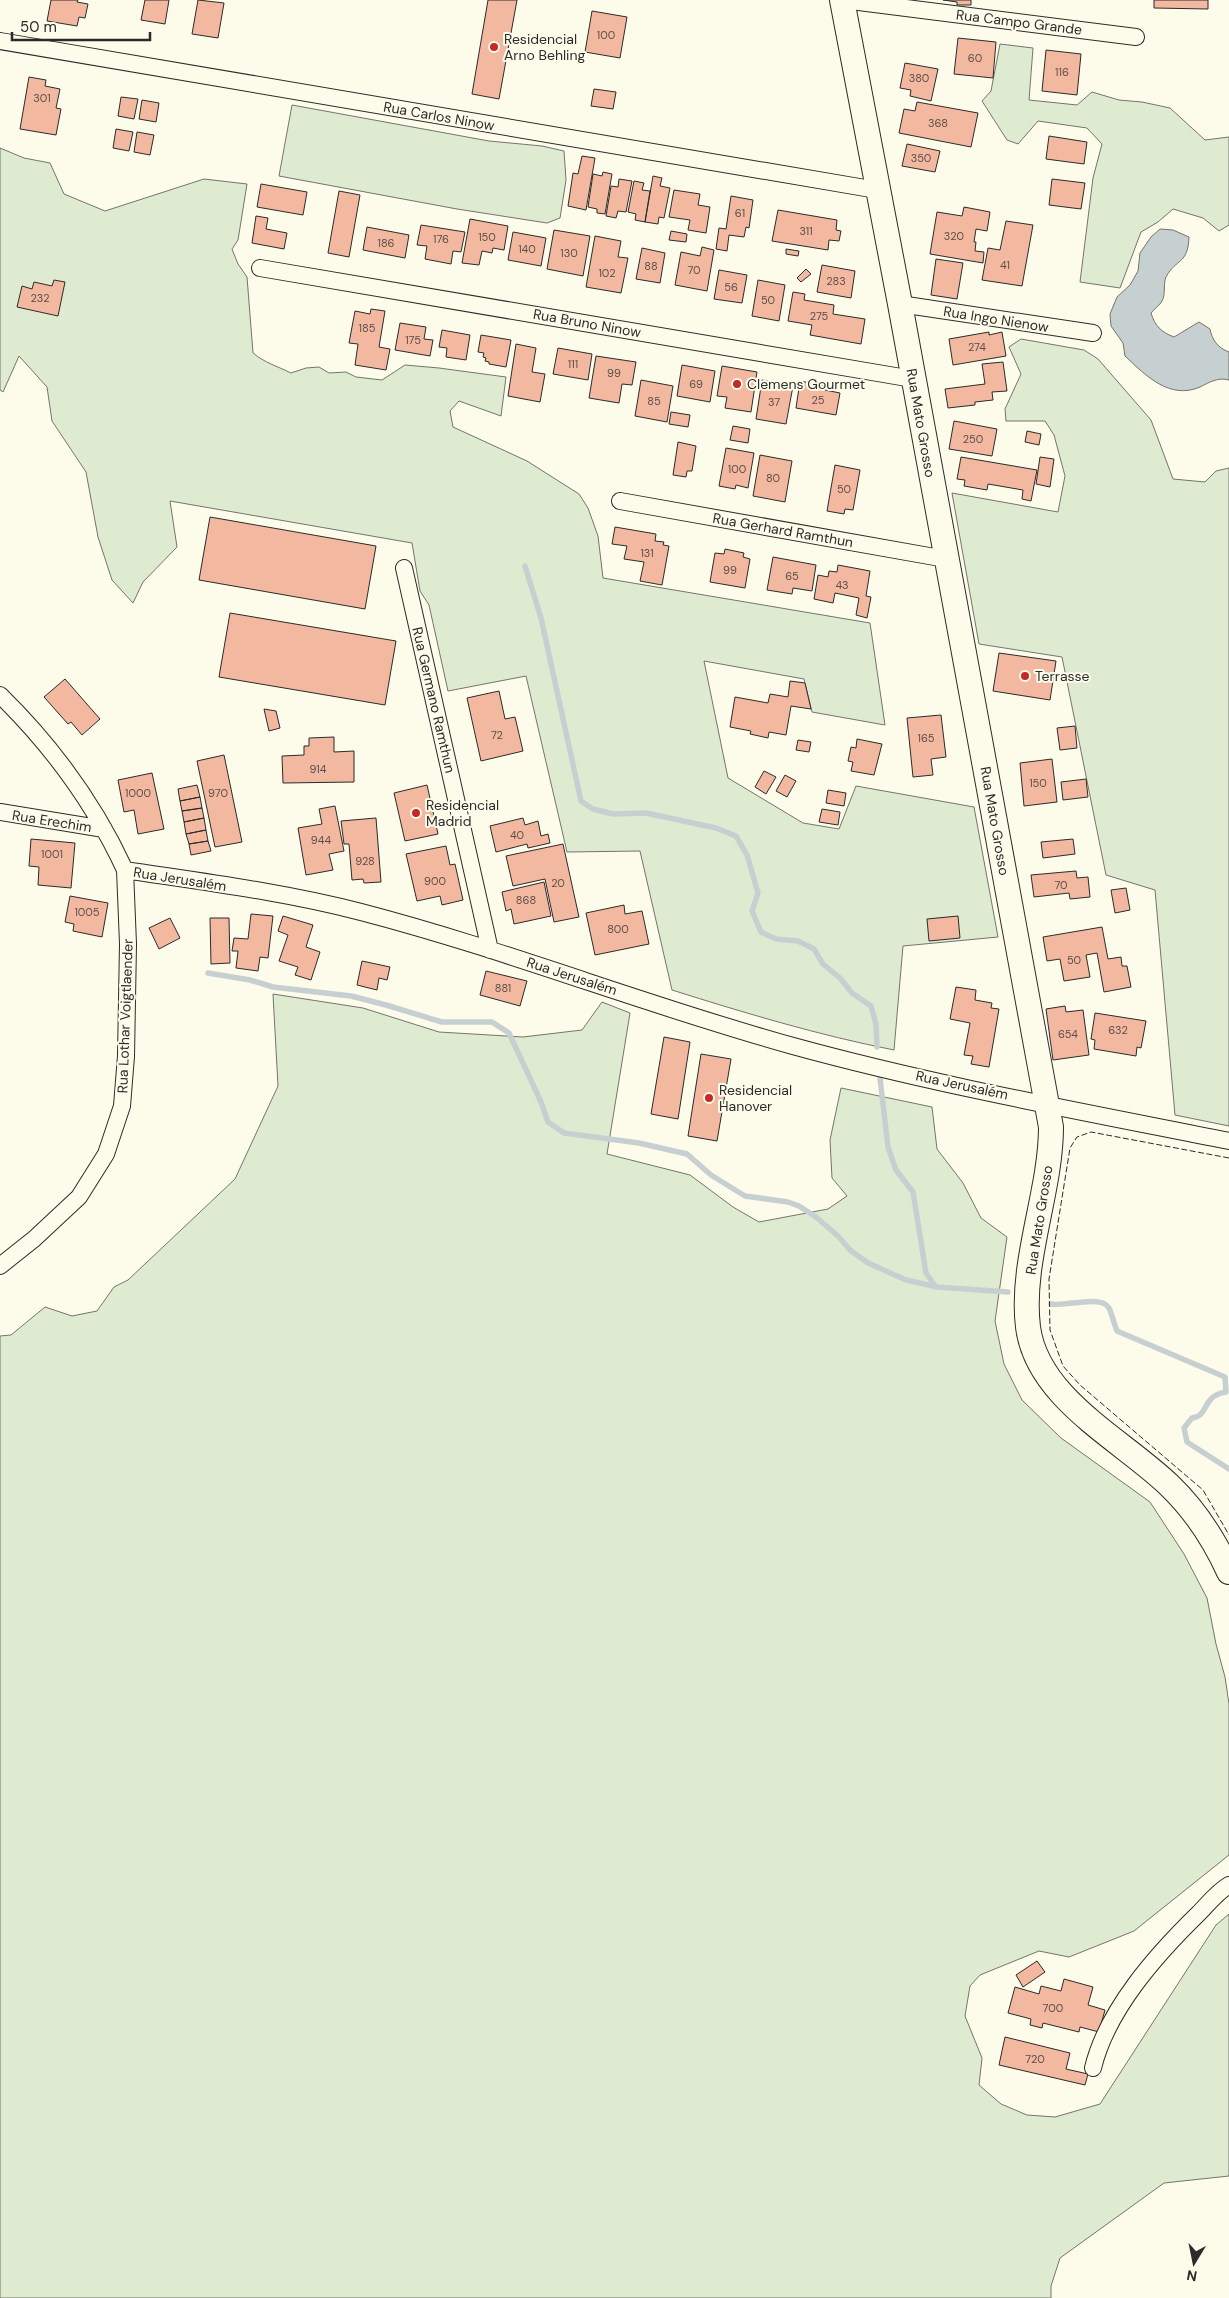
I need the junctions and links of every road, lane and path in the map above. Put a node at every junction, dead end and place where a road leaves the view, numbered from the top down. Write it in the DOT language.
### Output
graph roads {
  1 [pos="842,0"];
  2 [pos="1136,37"];
  3 [pos="0,40"];
  4 [pos="878,190"];
  5 [pos="260,268"];
  6 [pos="900,304"];
  7 [pos="1092,333"];
  8 [pos="913,379"];
  9 [pos="620,501"];
  10 [pos="946,559"];
  11 [pos="404,568"];
  12 [pos="0,694"];
  13 [pos="0,812"];
  14 [pos="104,829"];
  15 [pos="125,870"];
  16 [pos="490,950"];
  17 [pos="1047,1104"];
  18 [pos="1229,1141"];
  19 [pos="0,1266"];
  20 [pos="1229,1572"];
  21 [pos="1229,1885"];
  22 [pos="1093,2068"];
  1 -- 2 [label="street, Rua Campo Grande"];
  1 -- 4 [label="street, Rua Mato Grosso"];
  3 -- 4 [label="street, Rua Carlos Ninow"];
  4 -- 6 [label="street, Rua Mato Grosso"];
  5 -- 8 [label="street, Rua Bruno Ninow"];
  6 -- 7 [label="street, Rua Ingo Nienow"];
  6 -- 8 [label="street, Rua Mato Grosso"];
  8 -- 10 [label="street, Rua Mato Grosso"];
  9 -- 10 [label="street, Rua Gerhard Ramthun"];
  10 -- 17 [label="street, Rua Mato Grosso"];
  11 -- 16 [label="street, Rua Germano Ramthun"];
  12 -- 14 [label="street, Rua Jerusalém"];
  13 -- 14 [label="street, Rua Erechim"];
  14 -- 15 [label="street, Rua Jerusalém"];
  15 -- 16 [label="street, Rua Jerusalém"];
  15 -- 19 [label="street, Rua Lothar Voigtlaender"];
  16 -- 17 [label="street, Rua Jerusalém"];
  17 -- 18 [label="street, Rua Jerusalém"];
  17 -- 20 [label="street, Rua Mato Grosso"];
  21 -- 22 [label="street"];
}
